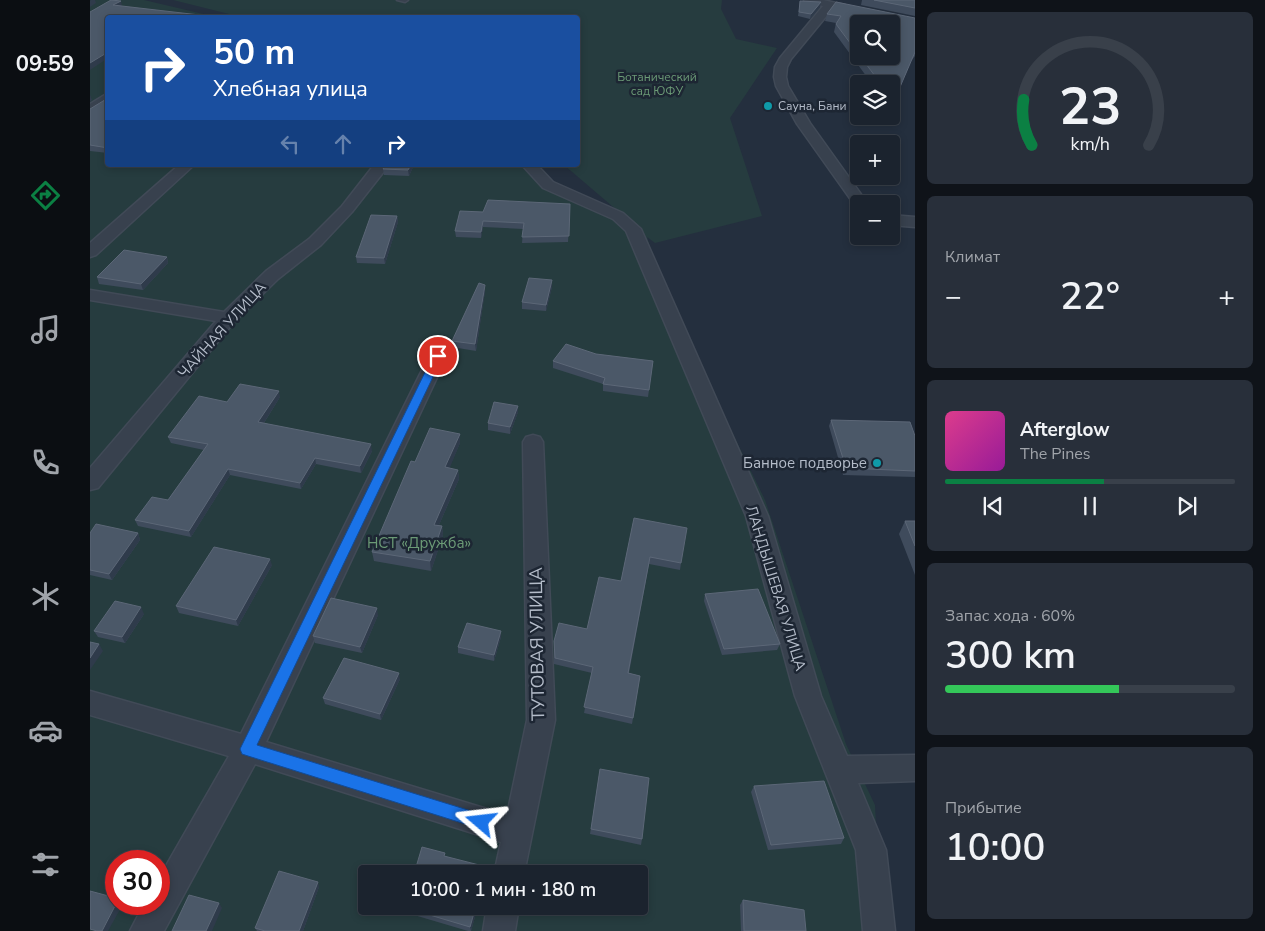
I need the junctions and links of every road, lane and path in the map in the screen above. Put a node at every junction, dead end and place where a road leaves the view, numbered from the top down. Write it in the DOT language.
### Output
graph roads {
  1 [pos="400,0"];
  2 [pos="405,0"];
  3 [pos="809,0"];
  4 [pos="830,5"];
  5 [pos="849,8"];
  6 [pos="90,94"];
  7 [pos="105,96"];
  8 [pos="105,99"];
  9 [pos="90,110"];
  10 [pos="185,167"];
  11 [pos="380,167"];
  12 [pos="531,167"];
  13 [pos="855,195"];
  14 [pos="900,221"];
  15 [pos="915,222"];
  16 [pos="90,252"];
  17 [pos="90,295"];
  18 [pos="228,318"];
  19 [pos="438,356"];
  20 [pos="533,442"];
  21 [pos="90,482"];
  22 [pos="90,703"];
  23 [pos="248,749"];
  24 [pos="915,768"];
  25 [pos="838,770"];
  26 [pos="517,833"];
  27 [pos="511,865"];
  28 [pos="502,915"];
  29 [pos="146,931"];
  30 [pos="499,931"];
  31 [pos="879,931"];
  1 -- 2 [label="lane"];
  3 -- 4 [label="street"];
  4 -- 5 [label="street"];
  4 -- 13 [label="street"];
  6 -- 7 [label="street"];
  8 -- 9 [label="street"];
  10 -- 16 [label="street"];
  11 -- 18 [label="street, ЧАЙНАЯ УЛИЦА"];
  12 -- 25 [label="street, ЛАНДЫШЕВАЯ УЛИЦА"];
  14 -- 15 [label="street"];
  17 -- 18 [label="street"];
  18 -- 21 [label="street, ЧАЙНАЯ УЛИЦА"];
  19 -- 23 [label="street"];
  20 -- 26 [label="street, ТУТОВАЯ УЛИЦА"];
  22 -- 23 [label="street"];
  23 -- 26 [label="street"];
  23 -- 29 [label="street"];
  24 -- 25 [label="street"];
  25 -- 31 [label="street, ЛАНДЫШЕВАЯ УЛИЦА"];
  26 -- 27 [label="street, ТУТОВАЯ УЛИЦА"];
  28 -- 30 [label="street"];
}
